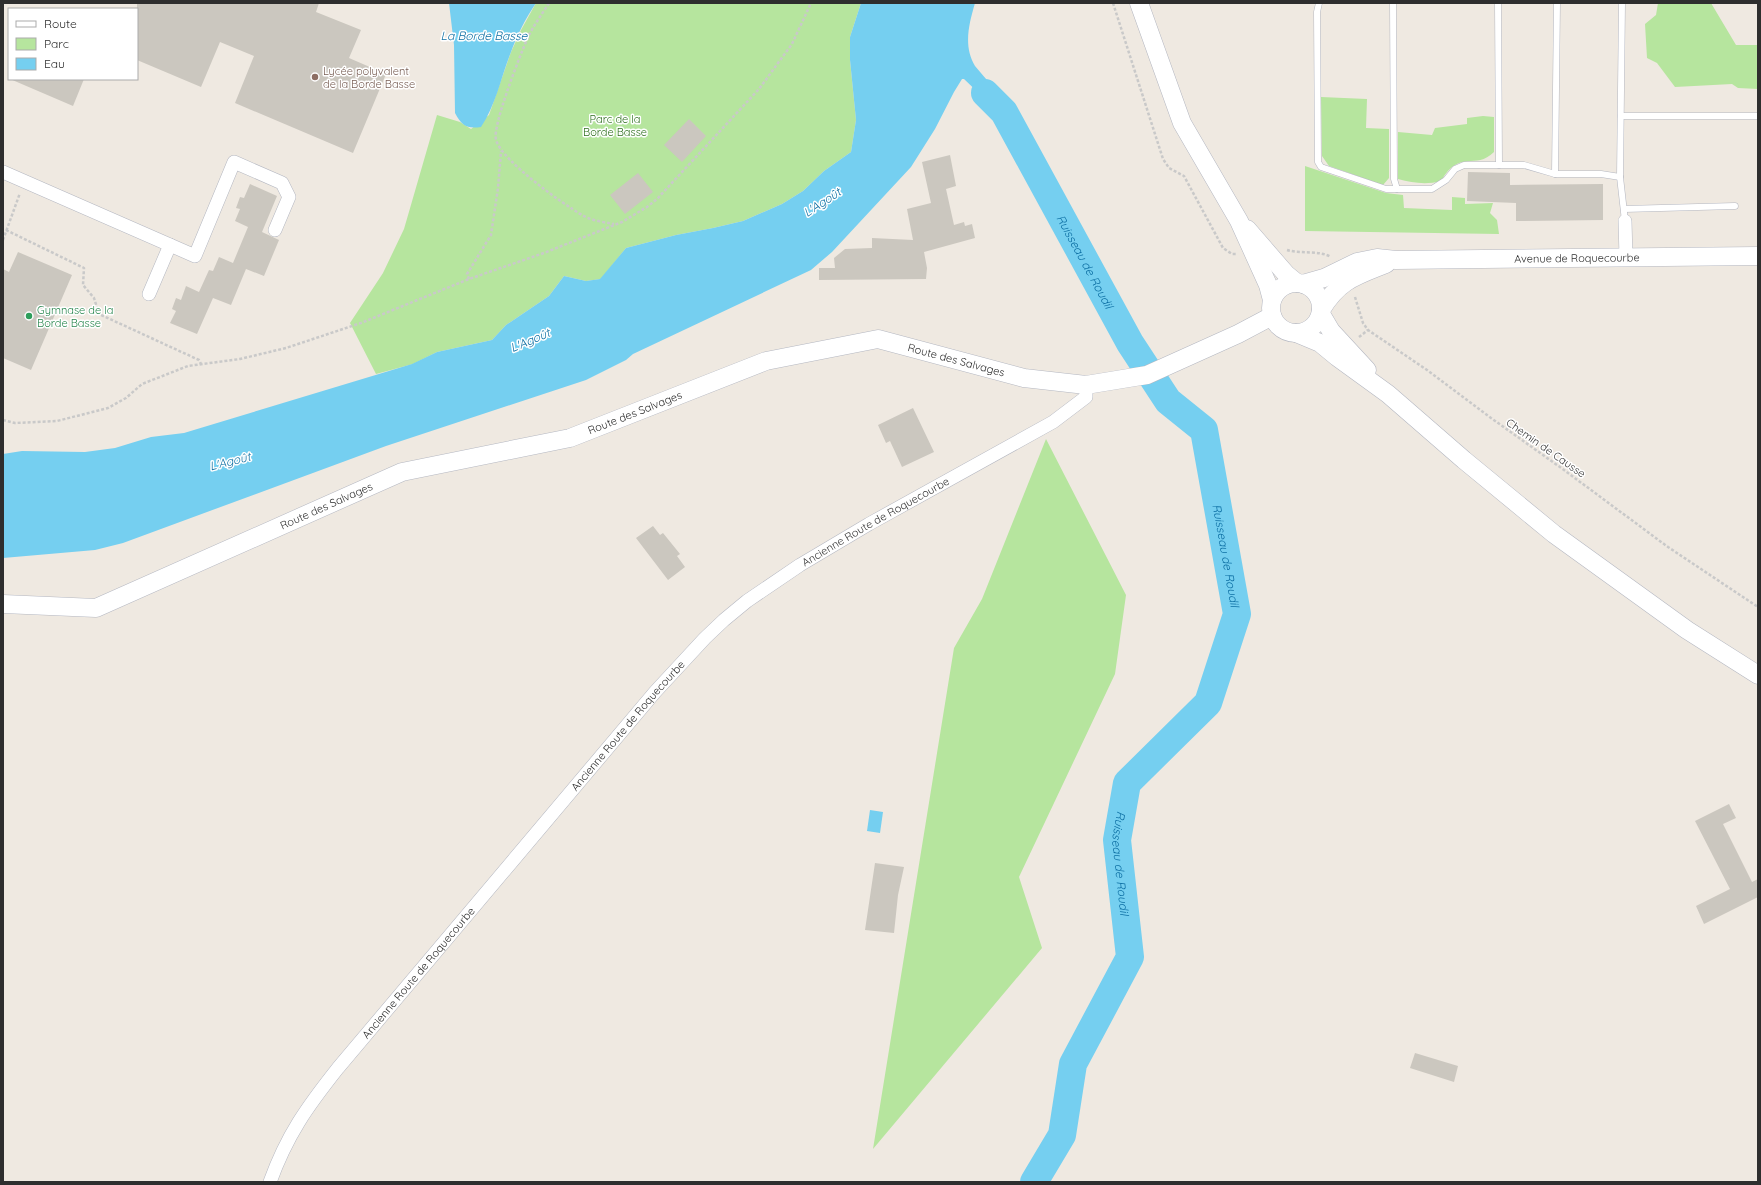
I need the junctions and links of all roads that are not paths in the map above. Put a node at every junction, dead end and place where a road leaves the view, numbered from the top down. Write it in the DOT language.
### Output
graph roads {
  1 [pos="1139,3"];
  2 [pos="1319,3"];
  3 [pos="1393,3"];
  4 [pos="1498,3"];
  5 [pos="1557,3"];
  6 [pos="1622,3"];
  7 [pos="1621,116"];
  8 [pos="1758,116"];
  9 [pos="1499,165"];
  10 [pos="3,172"];
  11 [pos="1555,174"];
  12 [pos="1620,177"];
  13 [pos="1397,189"];
  14 [pos="1735,206"];
  15 [pos="1624,215"];
  16 [pos="1239,221"];
  17 [pos="275,230"];
  18 [pos="170,245"];
  19 [pos="1758,256"];
  20 [pos="1626,257"];
  21 [pos="1396,260"];
  22 [pos="1300,284"];
  23 [pos="149,294"];
  24 [pos="1272,308"];
  25 [pos="1321,312"];
  26 [pos="1296,333"];
  27 [pos="1086,385"];
  28 [pos="1388,394"];
  29 [pos="3,604"];
  30 [pos="1758,675"];
  31 [pos="270,1182"];
  1 -- 16 [label="main road"];
  2 -- 13 [label="lane"];
  3 -- 13 [label="lane"];
  4 -- 9 [label="lane"];
  5 -- 11 [label="lane"];
  6 -- 7 [label="lane"];
  7 -- 8 [label="lane"];
  7 -- 12 [label="lane"];
  9 -- 11 [label="lane"];
  9 -- 13 [label="lane"];
  10 -- 18 [label="street"];
  11 -- 12 [label="lane"];
  12 -- 15 [label="lane"];
  14 -- 15 [label="lane"];
  15 -- 20 [label="street"];
  16 -- 22 [label="main road"];
  16 -- 24 [label="main road"];
  17 -- 18 [label="street"];
  18 -- 23 [label="street"];
  19 -- 20 [label="main road, Avenue de Roquecourbe"];
  20 -- 21 [label="main road, Avenue de Roquecourbe"];
  21 -- 22 [label="main road, Avenue de Roquecourbe"];
  21 -- 25 [label="main road, Avenue de Roquecourbe"];
  22 -- 24 [label="main road"];
  22 -- 25 [label="main road"];
  24 -- 26 [label="main road"];
  24 -- 27 [label="main road, Route des Salvages"];
  25 -- 26 [label="main road"];
  25 -- 28 [label="main road"];
  26 -- 28 [label="main road"];
  27 -- 29 [label="main road, Route des Salvages"];
  27 -- 31 [label="street, Ancienne Route de Roquecourbe"];
  28 -- 30 [label="main road"];
}
